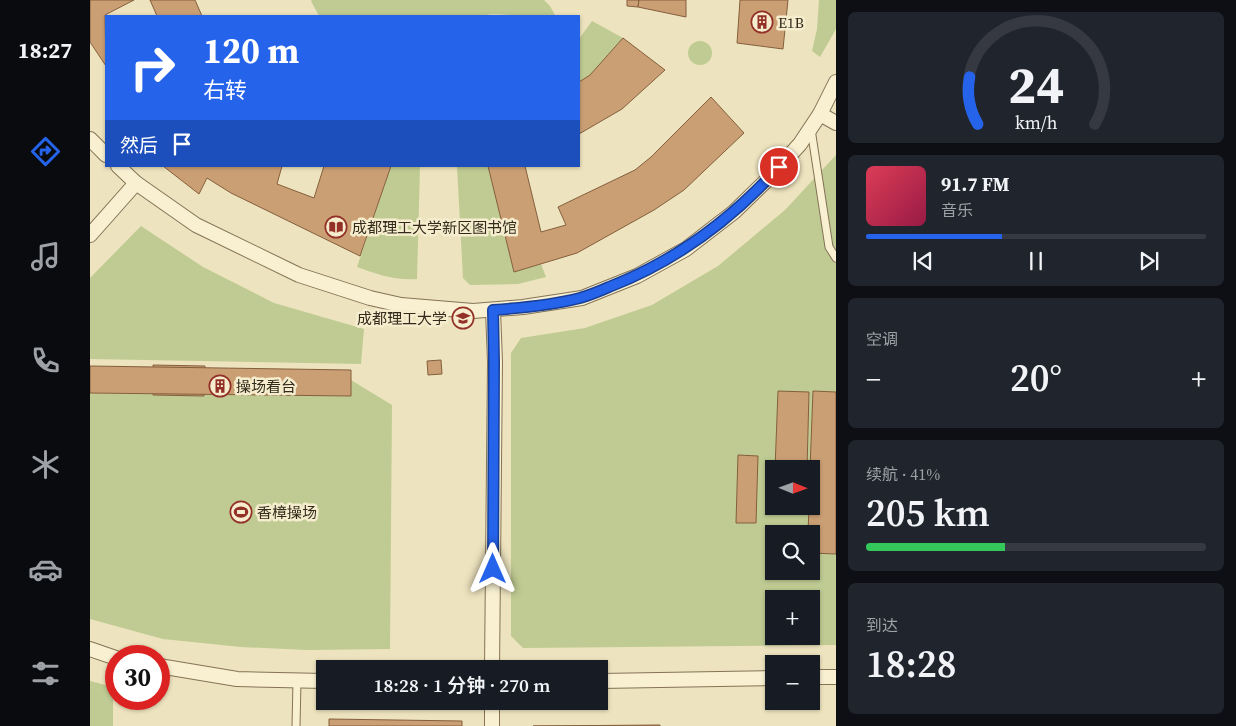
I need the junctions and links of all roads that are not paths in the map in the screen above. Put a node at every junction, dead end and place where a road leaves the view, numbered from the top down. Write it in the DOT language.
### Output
graph roads {
  1 [pos="836,82"];
  2 [pos="820,114"];
  3 [pos="836,123"];
  4 [pos="811,129"];
  5 [pos="90,139"];
  6 [pos="105,155"];
  7 [pos="119,167"];
  8 [pos="136,183"];
  9 [pos="90,235"];
  10 [pos="836,258"];
  11 [pos="493,310"];
  12 [pos="90,649"];
  13 [pos="105,654"];
  14 [pos="492,660"];
  15 [pos="170,668"];
  16 [pos="836,677"];
  17 [pos="765,678"];
  18 [pos="820,678"];
  19 [pos="297,681"];
  20 [pos="608,681"];
  21 [pos="316,682"];
  22 [pos="492,710"];
  23 [pos="296,726"];
  24 [pos="492,726"];
  1 -- 2 [label="street"];
  2 -- 3 [label="street"];
  2 -- 4 [label="street"];
  4 -- 10 [label="lane"];
  4 -- 11 [label="street"];
  5 -- 6 [label="street"];
  7 -- 8 [label="street"];
  8 -- 9 [label="street"];
  8 -- 11 [label="street"];
  11 -- 14 [label="street"];
  12 -- 13 [label="street"];
  15 -- 19 [label="street"];
  16 -- 18 [label="street"];
  17 -- 20 [label="street"];
  19 -- 21 [label="street"];
  19 -- 23 [label="lane"];
  22 -- 24 [label="street"];
}
